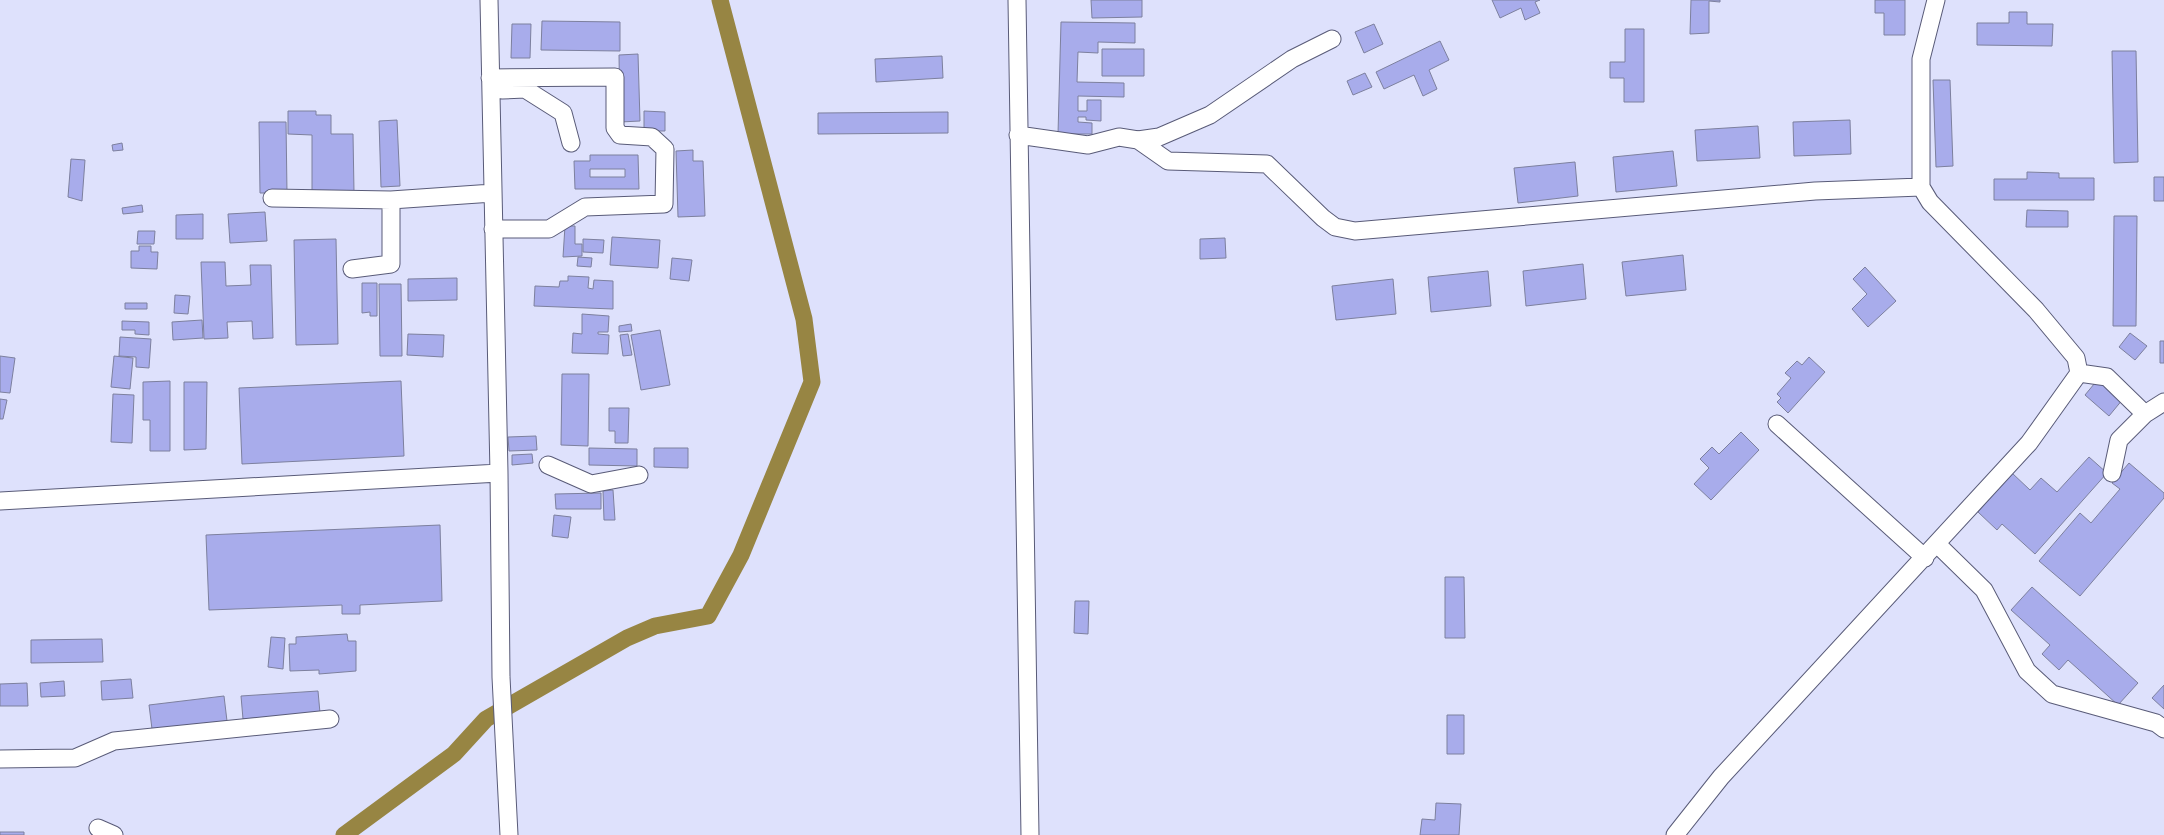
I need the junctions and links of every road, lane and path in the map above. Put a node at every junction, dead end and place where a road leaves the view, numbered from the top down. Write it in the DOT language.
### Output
graph roads {
  1 [pos="489,0"];
  2 [pos="1016,0"];
  3 [pos="1936,0"];
  4 [pos="1332,39"];
  5 [pos="490,84"];
  6 [pos="1018,135"];
  7 [pos="1138,140"];
  8 [pos="570,143"];
  9 [pos="1921,187"];
  10 [pos="493,194"];
  11 [pos="272,198"];
  12 [pos="391,200"];
  13 [pos="493,229"];
  14 [pos="352,269"];
  15 [pos="2079,373"];
  16 [pos="2164,402"];
  17 [pos="2145,414"];
  18 [pos="1777,424"];
  19 [pos="548,465"];
  20 [pos="500,473"];
  21 [pos="2112,473"];
  22 [pos="638,475"];
  23 [pos="0,501"];
  24 [pos="1938,544"];
  25 [pos="1925,558"];
  26 [pos="330,719"];
  27 [pos="2164,729"];
  28 [pos="0,759"];
  29 [pos="98,828"];
  30 [pos="114,835"];
  31 [pos="509,835"];
  32 [pos="1030,835"];
  33 [pos="1675,835"];
  1 -- 5 [label="street"];
  2 -- 6 [label="street"];
  3 -- 9 [label="street"];
  4 -- 7 [label="street"];
  5 -- 8 [label="street"];
  5 -- 10 [label="street"];
  5 -- 13 [label="street"];
  6 -- 7 [label="street"];
  6 -- 32 [label="street"];
  7 -- 9 [label="street"];
  9 -- 15 [label="street"];
  10 -- 12 [label="street"];
  10 -- 13 [label="street"];
  11 -- 12 [label="street"];
  12 -- 14 [label="street"];
  13 -- 20 [label="street"];
  15 -- 17 [label="street"];
  15 -- 24 [label="street"];
  16 -- 17 [label="street"];
  17 -- 21 [label="street"];
  18 -- 25 [label="street"];
  19 -- 22 [label="street"];
  20 -- 23 [label="street"];
  20 -- 31 [label="street"];
  24 -- 25 [label="street"];
  24 -- 27 [label="street"];
  25 -- 33 [label="street"];
  26 -- 28 [label="street"];
  29 -- 30 [label="street"];
}
